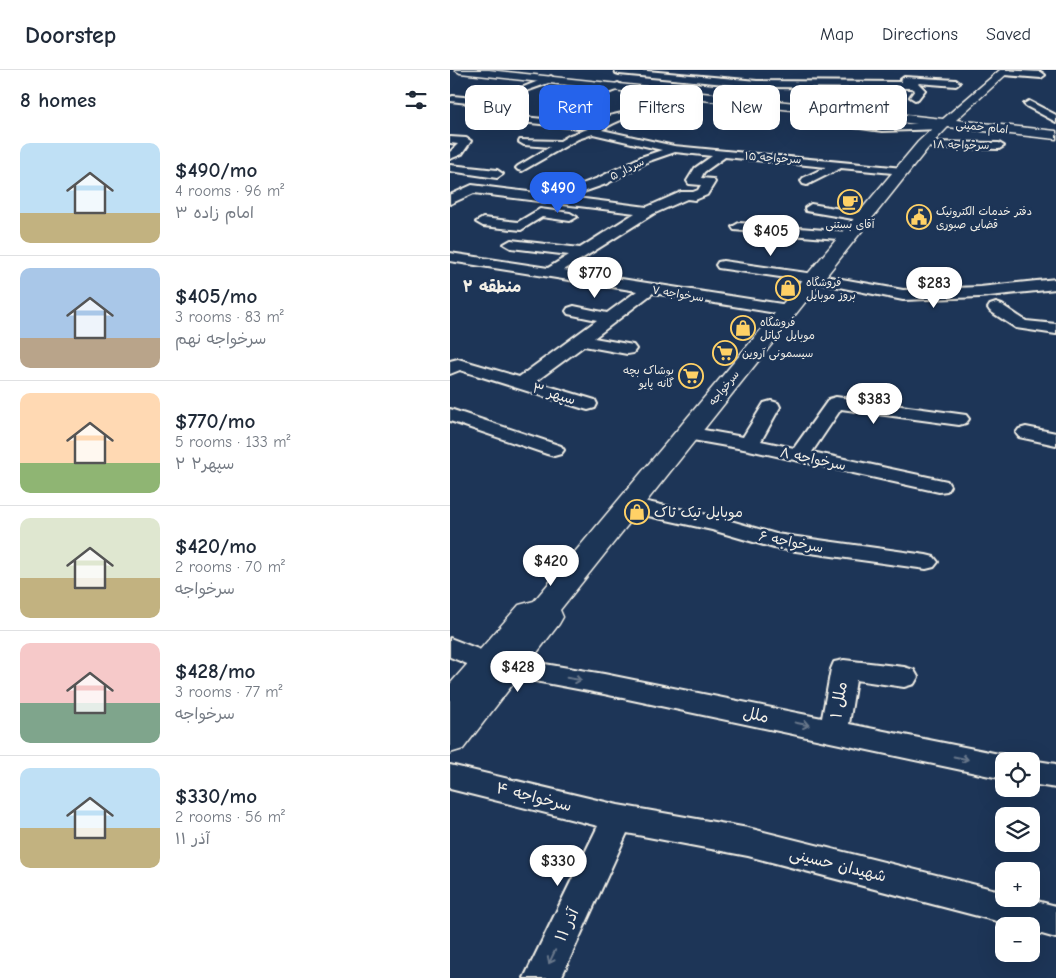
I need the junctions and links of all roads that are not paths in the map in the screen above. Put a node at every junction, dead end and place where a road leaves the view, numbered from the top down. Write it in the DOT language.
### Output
graph roads {
  1 [pos="460,70"];
  2 [pos="497,70"];
  3 [pos="741,70"];
  4 [pos="942,71"];
  5 [pos="1005,71"];
  6 [pos="450,72"];
  7 [pos="612,74"];
  8 [pos="1041,75"];
  9 [pos="551,79"];
  10 [pos="910,80"];
  11 [pos="875,81"];
  12 [pos="727,82"];
  13 [pos="790,85"];
  14 [pos="865,85"];
  15 [pos="907,85"];
  16 [pos="618,86"];
  17 [pos="529,87"];
  18 [pos="610,89"];
  19 [pos="453,99"];
  20 [pos="465,100"];
  21 [pos="703,102"];
  22 [pos="1056,105"];
  23 [pos="1056,119"];
  24 [pos="945,123"];
  25 [pos="539,126"];
  26 [pos="610,128"];
  27 [pos="907,128"];
  28 [pos="590,130"];
  29 [pos="873,130"];
  30 [pos="895,130"];
  31 [pos="529,131"];
  32 [pos="666,134"];
  33 [pos="1056,134"];
  34 [pos="450,140"];
  35 [pos="524,142"];
  36 [pos="643,142"];
  37 [pos="562,144"];
  38 [pos="923,144"];
  39 [pos="999,146"];
  40 [pos="674,149"];
  41 [pos="780,149"];
  42 [pos="454,154"];
  43 [pos="721,155"];
  44 [pos="770,158"];
  45 [pos="841,164"];
  46 [pos="450,168"];
  47 [pos="522,168"];
  48 [pos="903,170"];
  49 [pos="497,174"];
  50 [pos="807,181"];
  51 [pos="552,199"];
  52 [pos="450,200"];
  53 [pos="811,208"];
  54 [pos="648,211"];
  55 [pos="865,217"];
  56 [pos="580,218"];
  57 [pos="483,222"];
  58 [pos="609,222"];
  59 [pos="628,224"];
  60 [pos="739,226"];
  61 [pos="849,236"];
  62 [pos="511,244"];
  63 [pos="582,252"];
  64 [pos="450,257"];
  65 [pos="723,265"];
  66 [pos="550,273"];
  67 [pos="814,278"];
  68 [pos="1056,284"];
  69 [pos="649,289"];
  70 [pos="996,308"];
  71 [pos="788,310"];
  72 [pos="574,311"];
  73 [pos="610,318"];
  74 [pos="1056,330"];
  75 [pos="581,340"];
  76 [pos="627,349"];
  77 [pos="454,367"];
  78 [pos="521,384"];
  79 [pos="588,404"];
  80 [pos="772,407"];
  81 [pos="450,415"];
  82 [pos="959,419"];
  83 [pos="687,433"];
  84 [pos="1026,433"];
  85 [pos="1056,439"];
  86 [pos="749,444"];
  87 [pos="554,450"];
  88 [pos="800,456"];
  89 [pos="939,486"];
  90 [pos="629,505"];
  91 [pos="926,562"];
  92 [pos="450,646"];
  93 [pos="498,665"];
  94 [pos="904,677"];
  95 [pos="450,707"];
  96 [pos="834,731"];
  97 [pos="450,739"];
  98 [pos="995,765"];
  99 [pos="1040,773"];
  100 [pos="1056,776"];
  101 [pos="450,777"];
  102 [pos="618,818"];
  103 [pos="1056,922"];
  104 [pos="542,978"];
  1 -- 6 [label="main road, امام خمینی"];
  1 -- 9 [label="main road, امام خمینی"];
  2 -- 7 [label="main road, امام خمینی"];
  3 -- 12 [label="street"];
  4 -- 10 [label="street"];
  5 -- 8 [label="street"];
  5 -- 24 [label="main road, سرخواجه"];
  7 -- 12 [label="street"];
  7 -- 24 [label="main road, امام خمینی"];
  9 -- 16 [label="main road, امام خمینی"];
  9 -- 17 [label="street"];
  10 -- 11 [label="street"];
  10 -- 11 [label="street"];
  10 -- 15 [label="street"];
  11 -- 14 [label="street"];
  12 -- 13 [label="street"];
  16 -- 18 [label="street"];
  19 -- 20 [label="street"];
  21 -- 24 [label="main road, امام خمینی"];
  22 -- 23 [label="street"];
  24 -- 27 [label="street"];
  24 -- 33 [label="main road, امام خمینی"];
  24 -- 38 [label="main road, سرخواجه"];
  25 -- 31 [label="street"];
  26 -- 36 [label="street, سرخواجه ۱۵"];
  28 -- 37 [label="street"];
  29 -- 30 [label="street"];
  32 -- 36 [label="street"];
  34 -- 42 [label="street"];
  35 -- 37 [label="street"];
  36 -- 40 [label="street, سرخواجه ۱۵"];
  37 -- 47 [label="street"];
  38 -- 39 [label="street, ۱۸ سرخواجه"];
  38 -- 48 [label="main road, سرخواجه"];
  40 -- 43 [label="street, سرخواجه ۱۵"];
  40 -- 51 [label="street, ۵ سردار"];
  41 -- 44 [label="street"];
  43 -- 44 [label="street, سرخواجه ۱۵"];
  43 -- 54 [label="street"];
  44 -- 45 [label="street, سرخواجه ۱۵"];
  45 -- 48 [label="street, سرخواجه ۱۵"];
  45 -- 50 [label="street"];
  46 -- 49 [label="street"];
  48 -- 55 [label="main road, سرخواجه"];
  51 -- 52 [label="street"];
  51 -- 54 [label="street"];
  53 -- 55 [label="street"];
  54 -- 59 [label="street"];
  55 -- 61 [label="main road, سرخواجه"];
  56 -- 57 [label="street"];
  58 -- 59 [label="street"];
  59 -- 63 [label="street"];
  60 -- 61 [label="street"];
  61 -- 67 [label="main road, سرخواجه"];
  62 -- 63 [label="street"];
  63 -- 66 [label="street"];
  64 -- 66 [label="street, سرخواجه ۷"];
  65 -- 67 [label="street"];
  66 -- 69 [label="street, سرخواجه ۷"];
  67 -- 68 [label="street"];
  67 -- 71 [label="main road, سرخواجه"];
  69 -- 71 [label="street, سرخواجه ۷"];
  69 -- 73 [label="street"];
  70 -- 74 [label="street"];
  71 -- 83 [label="main road, سرخواجه"];
  72 -- 73 [label="street"];
  73 -- 75 [label="street"];
  75 -- 76 [label="street"];
  75 -- 78 [label="street"];
  77 -- 78 [label="street, ۳ سپهر"];
  78 -- 79 [label="street, ۳ سپهر"];
  80 -- 86 [label="street"];
  81 -- 87 [label="street"];
  82 -- 88 [label="street"];
  83 -- 86 [label="street, ۸ سرخواجه"];
  83 -- 90 [label="main road, سرخواجه"];
  84 -- 85 [label="street"];
  86 -- 88 [label="street, ۸ سرخواجه"];
  88 -- 89 [label="street, ۸ سرخواجه"];
  90 -- 91 [label="street, سرخواجه ۶"];
  90 -- 93 [label="main road, سرخواجه"];
  92 -- 93 [label="street, ملل"];
  93 -- 95 [label="main road, سرخواجه"];
  93 -- 96 [label="street, ملل, one-way"];
  93 -- 97 [label="main road, سرخواجه"];
  94 -- 96 [label="street, ملل ۱"];
  96 -- 98 [label="street, ملل, one-way"];
  99 -- 100 [label="street"];
  101 -- 102 [label="street, سرخواجه ۴"];
  102 -- 103 [label="street, شهیدان حسینی"];
  102 -- 104 [label="street, آذر ۱۱, one-way"];
}
